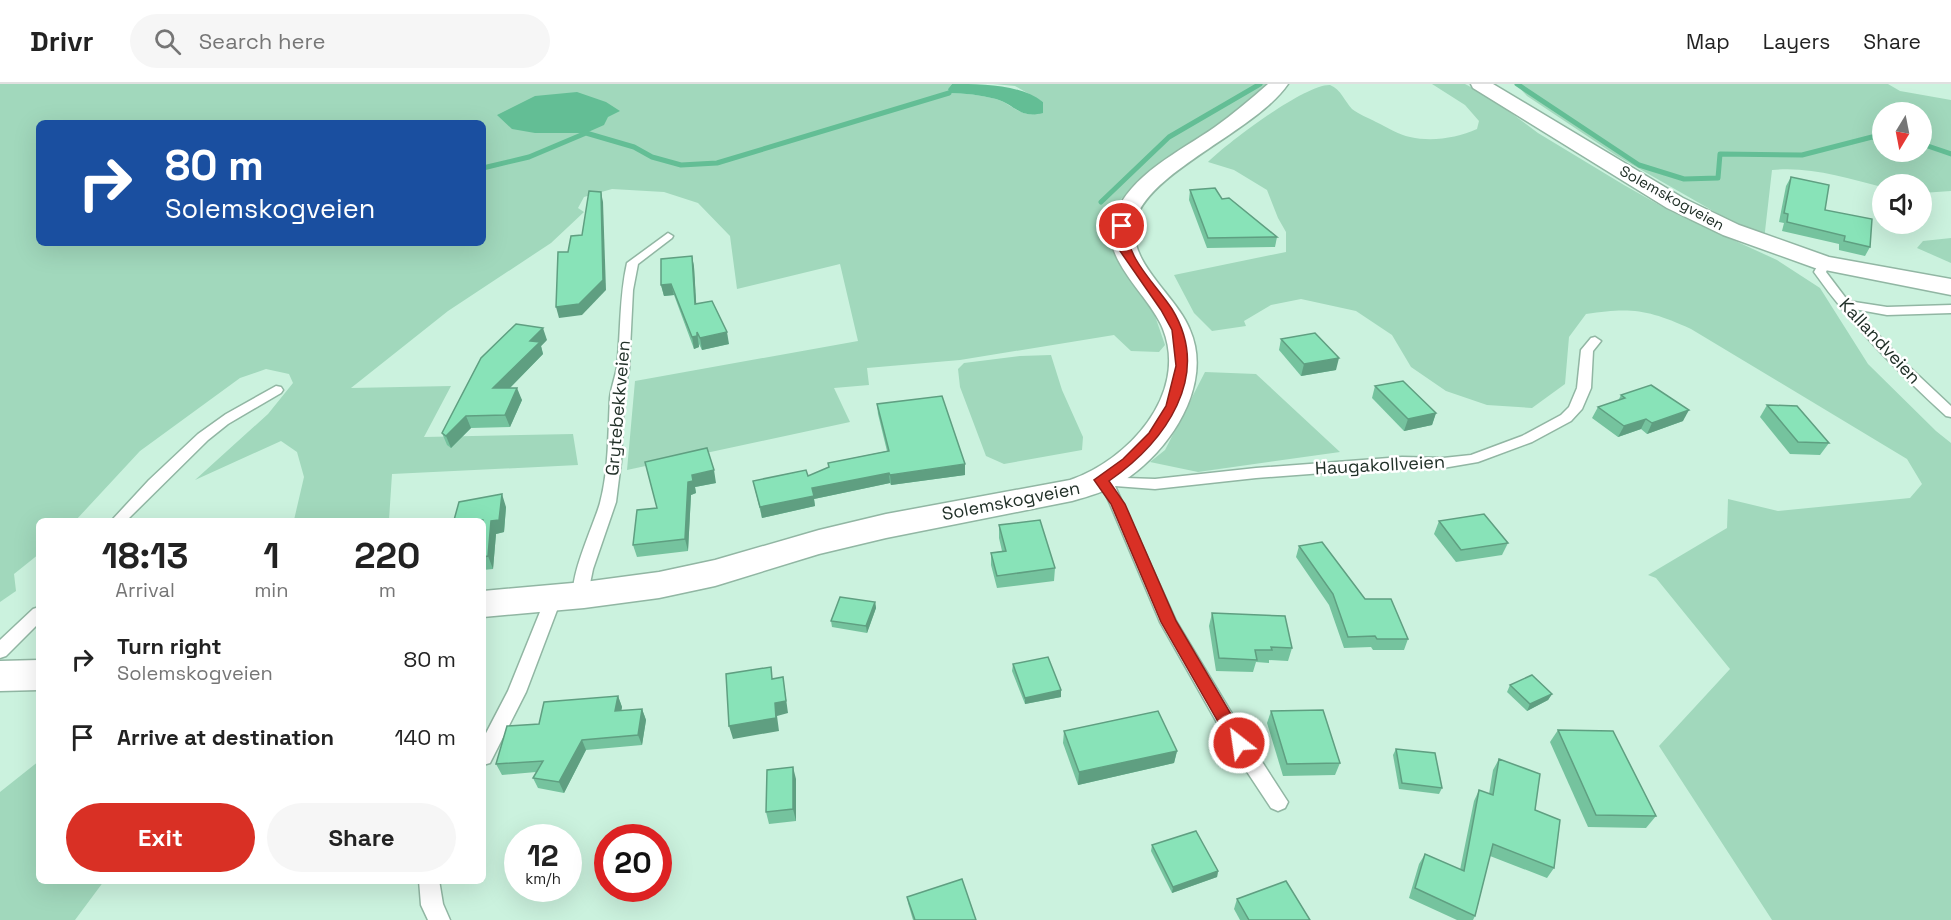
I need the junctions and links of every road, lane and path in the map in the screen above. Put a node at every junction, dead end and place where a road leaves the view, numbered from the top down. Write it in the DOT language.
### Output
graph roads {
  1 [pos="1279,84"];
  2 [pos="1480,84"];
  3 [pos="668,236"];
  4 [pos="1824,263"];
  5 [pos="1951,287"];
  6 [pos="1844,304"];
  7 [pos="1951,309"];
  8 [pos="1594,341"];
  9 [pos="276,390"];
  10 [pos="1951,413"];
  11 [pos="1101,480"];
  12 [pos="121,518"];
  13 [pos="567,596"];
  14 [pos="486,604"];
  15 [pos="36,616"];
  16 [pos="0,651"];
  17 [pos="36,675"];
  18 [pos="0,676"];
  19 [pos="486,751"];
  20 [pos="1278,802"];
  21 [pos="429,884"];
  22 [pos="439,920"];
  1 -- 11 [label="street, Solemskogveien"];
  2 -- 4 [label="street, Solemskogveien"];
  3 -- 13 [label="lane, Grytebekkveien"];
  4 -- 5 [label="street, Solemskogveien"];
  4 -- 6 [label="lane, Kallandveien"];
  6 -- 7 [label="lane"];
  6 -- 10 [label="lane, Kallandveien"];
  8 -- 11 [label="lane, Haugakollveien"];
  9 -- 12 [label="lane"];
  11 -- 13 [label="street, Solemskogveien"];
  11 -- 20 [label="lane"];
  13 -- 14 [label="street, Solemskogveien"];
  13 -- 19 [label="lane, Grytebekkveien"];
  15 -- 16 [label="lane"];
  17 -- 18 [label="street"];
  21 -- 22 [label="lane"];
}
